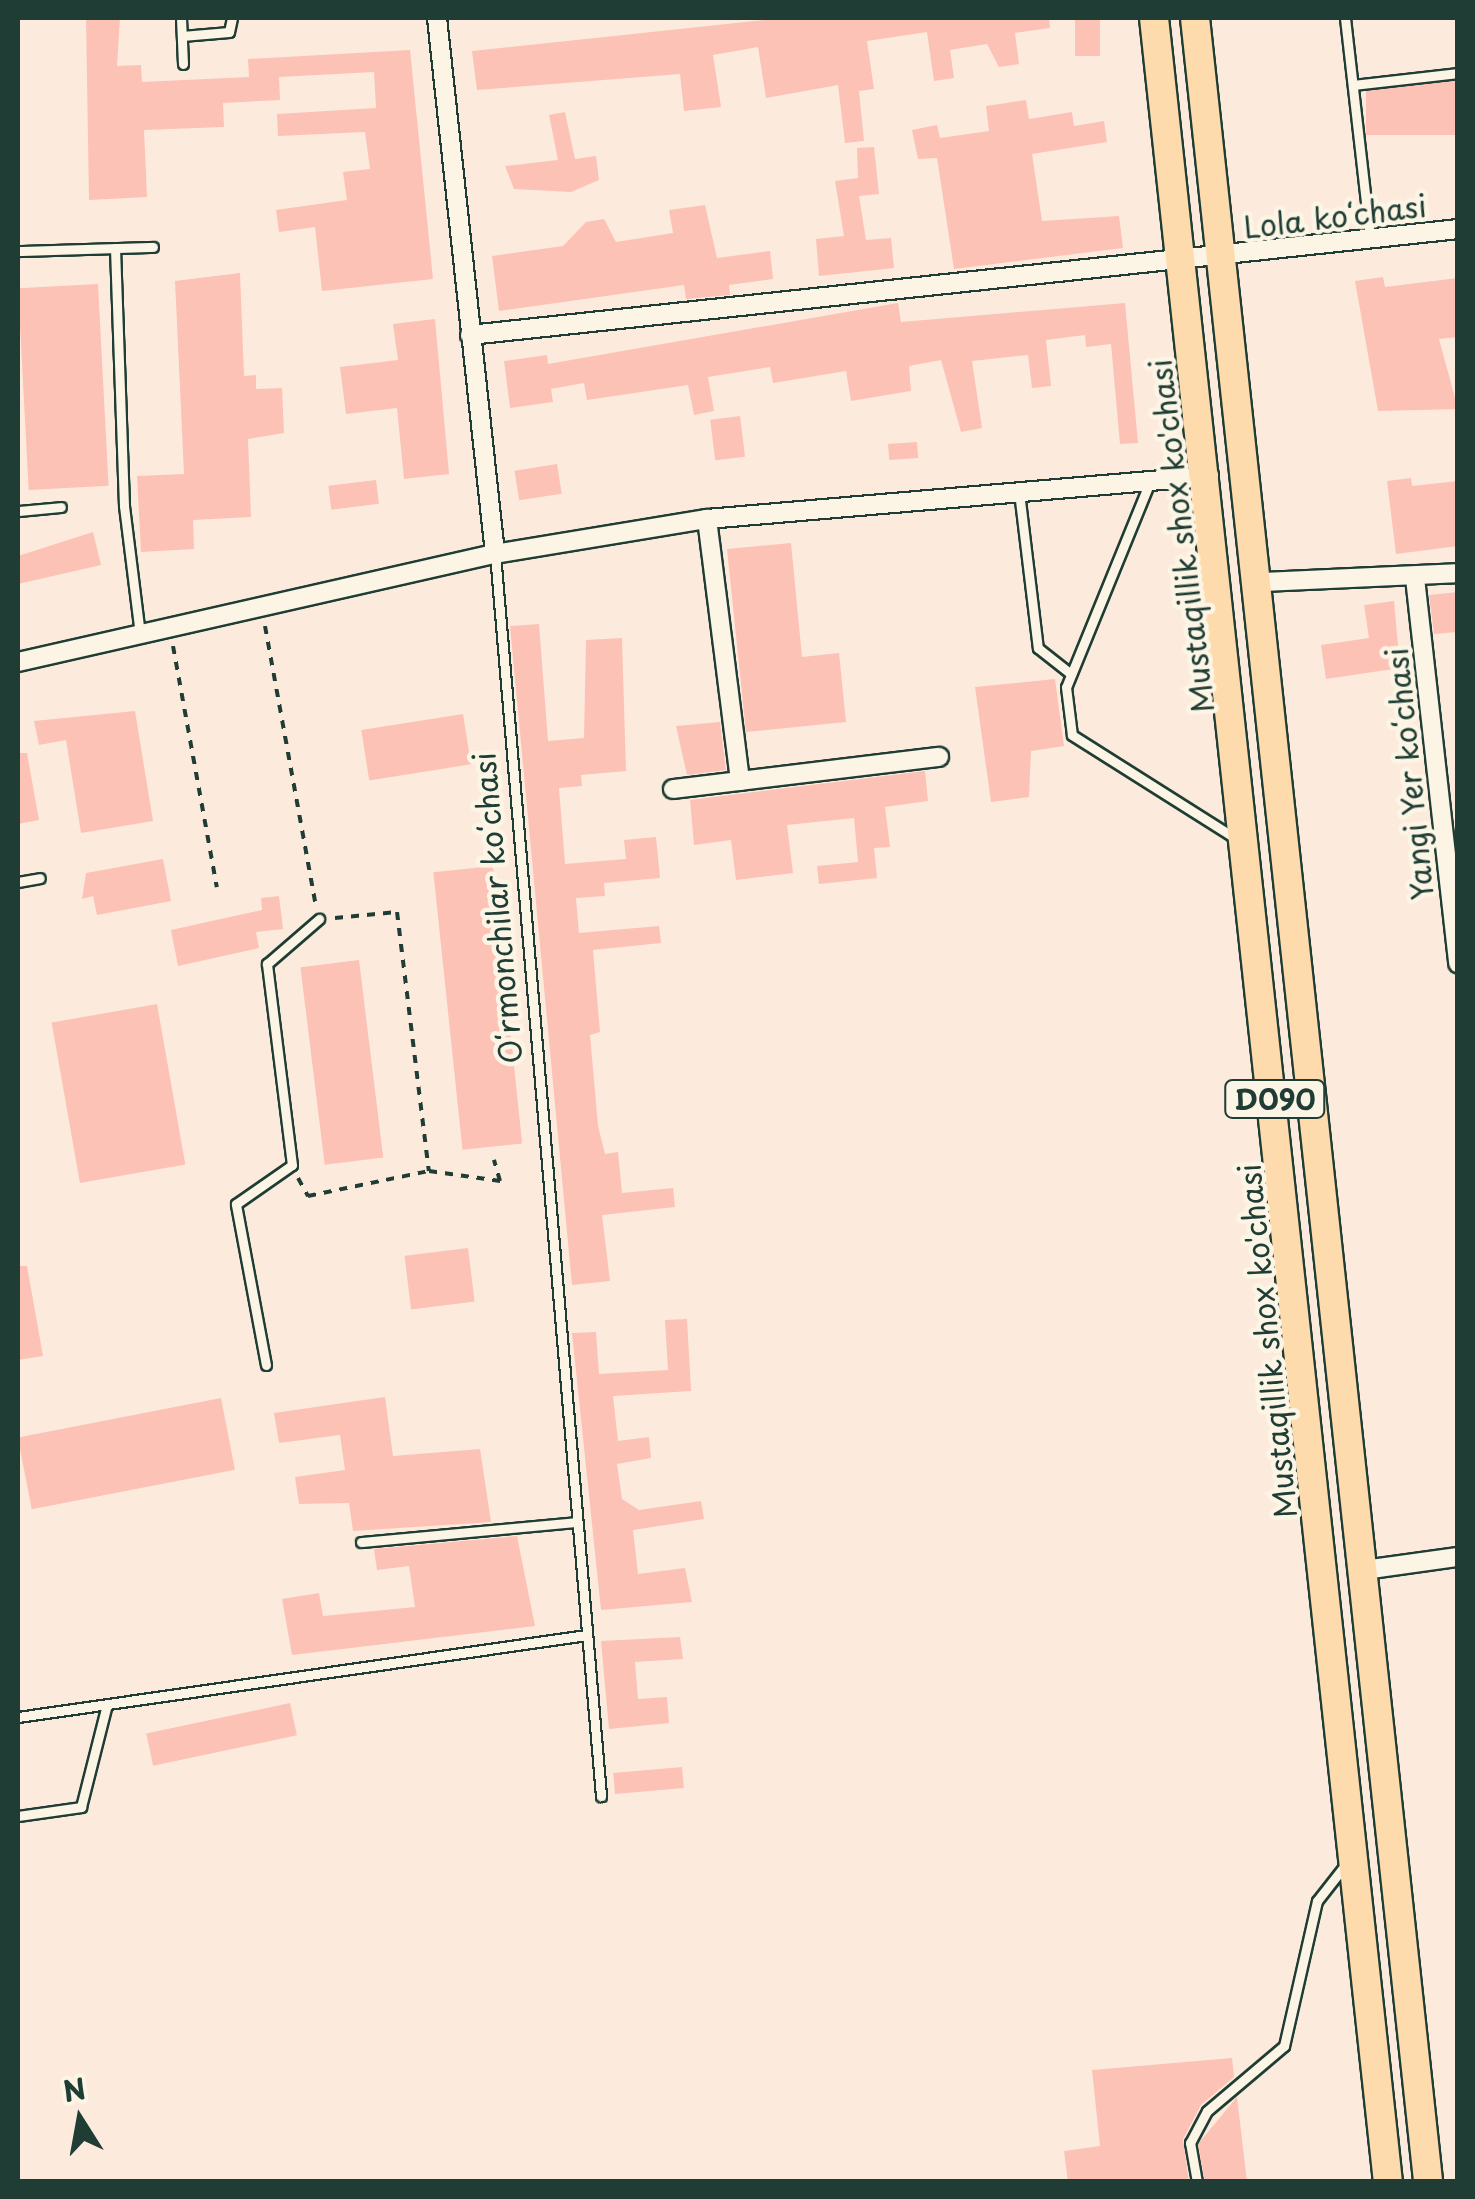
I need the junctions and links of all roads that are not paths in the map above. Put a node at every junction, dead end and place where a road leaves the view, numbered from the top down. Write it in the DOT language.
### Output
graph roads {
  1 [pos="180,18"];
  2 [pos="232,18"];
  3 [pos="437,18"];
  4 [pos="1154,18"];
  5 [pos="1196,18"];
  6 [pos="1346,18"];
  7 [pos="182,36"];
  8 [pos="183,64"];
  9 [pos="1458,73"];
  10 [pos="1353,85"];
  11 [pos="1458,229"];
  12 [pos="1370,239"];
  13 [pos="153,247"];
  14 [pos="115,248"];
  15 [pos="18,251"];
  16 [pos="1218,257"];
  17 [pos="1180,262"];
  18 [pos="470,335"];
  19 [pos="1209,476"];
  20 [pos="1149,484"];
  21 [pos="1019,492"];
  22 [pos="61,507"];
  23 [pos="18,512"];
  24 [pos="708,519"];
  25 [pos="495,554"];
  26 [pos="1458,573"];
  27 [pos="1415,578"];
  28 [pos="1261,582"];
  29 [pos="140,634"];
  30 [pos="18,662"];
  31 [pos="1071,674"];
  32 [pos="940,758"];
  33 [pos="740,781"];
  34 [pos="672,790"];
  35 [pos="1248,846"];
  36 [pos="40,878"];
  37 [pos="18,882"];
  38 [pos="1453,883"];
  39 [pos="319,920"];
  40 [pos="1458,964"];
  41 [pos="1324,1184"];
  42 [pos="1284,1188"];
  43 [pos="266,1366"];
  44 [pos="576,1522"];
  45 [pos="361,1542"];
  46 [pos="1458,1557"];
  47 [pos="1364,1570"];
  48 [pos="586,1635"];
  49 [pos="107,1704"];
  50 [pos="18,1718"];
  51 [pos="601,1796"];
  52 [pos="18,1816"];
  53 [pos="1354,1854"];
  54 [pos="1196,2182"];
  55 [pos="1388,2182"];
  56 [pos="1428,2182"];
  1 -- 7 [label="lane"];
  2 -- 7 [label="lane"];
  3 -- 18 [label="street, Oʻrmonchilar koʻchasi"];
  4 -- 17 [label="main road, Mustaqillik shox ko'chasi / D090"];
  5 -- 16 [label="main road, D090"];
  6 -- 10 [label="lane"];
  7 -- 8 [label="lane"];
  9 -- 10 [label="lane"];
  10 -- 12 [label="lane"];
  11 -- 12 [label="street, Lola koʻchasi"];
  12 -- 16 [label="street, Lola koʻchasi"];
  13 -- 14 [label="lane"];
  14 -- 15 [label="lane"];
  14 -- 29 [label="lane"];
  16 -- 17 [label="street, Lola koʻchasi"];
  16 -- 28 [label="main road, D090"];
  17 -- 18 [label="street, Lola koʻchasi"];
  17 -- 19 [label="main road, Mustaqillik shox ko'chasi / D090"];
  18 -- 25 [label="street, Oʻrmonchilar koʻchasi"];
  19 -- 20 [label="street"];
  19 -- 35 [label="main road, Mustaqillik shox ko'chasi / D090"];
  20 -- 21 [label="street"];
  20 -- 31 [label="lane"];
  21 -- 24 [label="street"];
  21 -- 31 [label="lane"];
  22 -- 23 [label="lane"];
  24 -- 25 [label="street"];
  24 -- 33 [label="street"];
  25 -- 29 [label="street"];
  25 -- 44 [label="lane, Oʻrmonchilar koʻchasi"];
  26 -- 27 [label="street"];
  27 -- 28 [label="street"];
  27 -- 38 [label="street, Yangi Yer koʻchasi"];
  28 -- 41 [label="main road, D090"];
  29 -- 30 [label="street"];
  31 -- 35 [label="lane"];
  32 -- 33 [label="street"];
  33 -- 34 [label="street"];
  35 -- 42 [label="main road, Mustaqillik shox ko'chasi / D090"];
  36 -- 37 [label="lane"];
  38 -- 40 [label="street, Yangi Yer koʻchasi"];
  39 -- 43 [label="lane"];
  41 -- 42 [label="main road"];
  41 -- 47 [label="main road, D090"];
  42 -- 53 [label="main road, Mustaqillik shox ko'chasi / D090"];
  44 -- 45 [label="lane"];
  44 -- 48 [label="lane, Oʻrmonchilar koʻchasi"];
  46 -- 47 [label="street"];
  47 -- 56 [label="main road, D090"];
  48 -- 49 [label="lane"];
  48 -- 51 [label="lane, Oʻrmonchilar koʻchasi"];
  49 -- 50 [label="lane"];
  49 -- 52 [label="lane"];
  53 -- 54 [label="lane"];
  53 -- 55 [label="main road, Mustaqillik shox ko'chasi / D090"];
}
